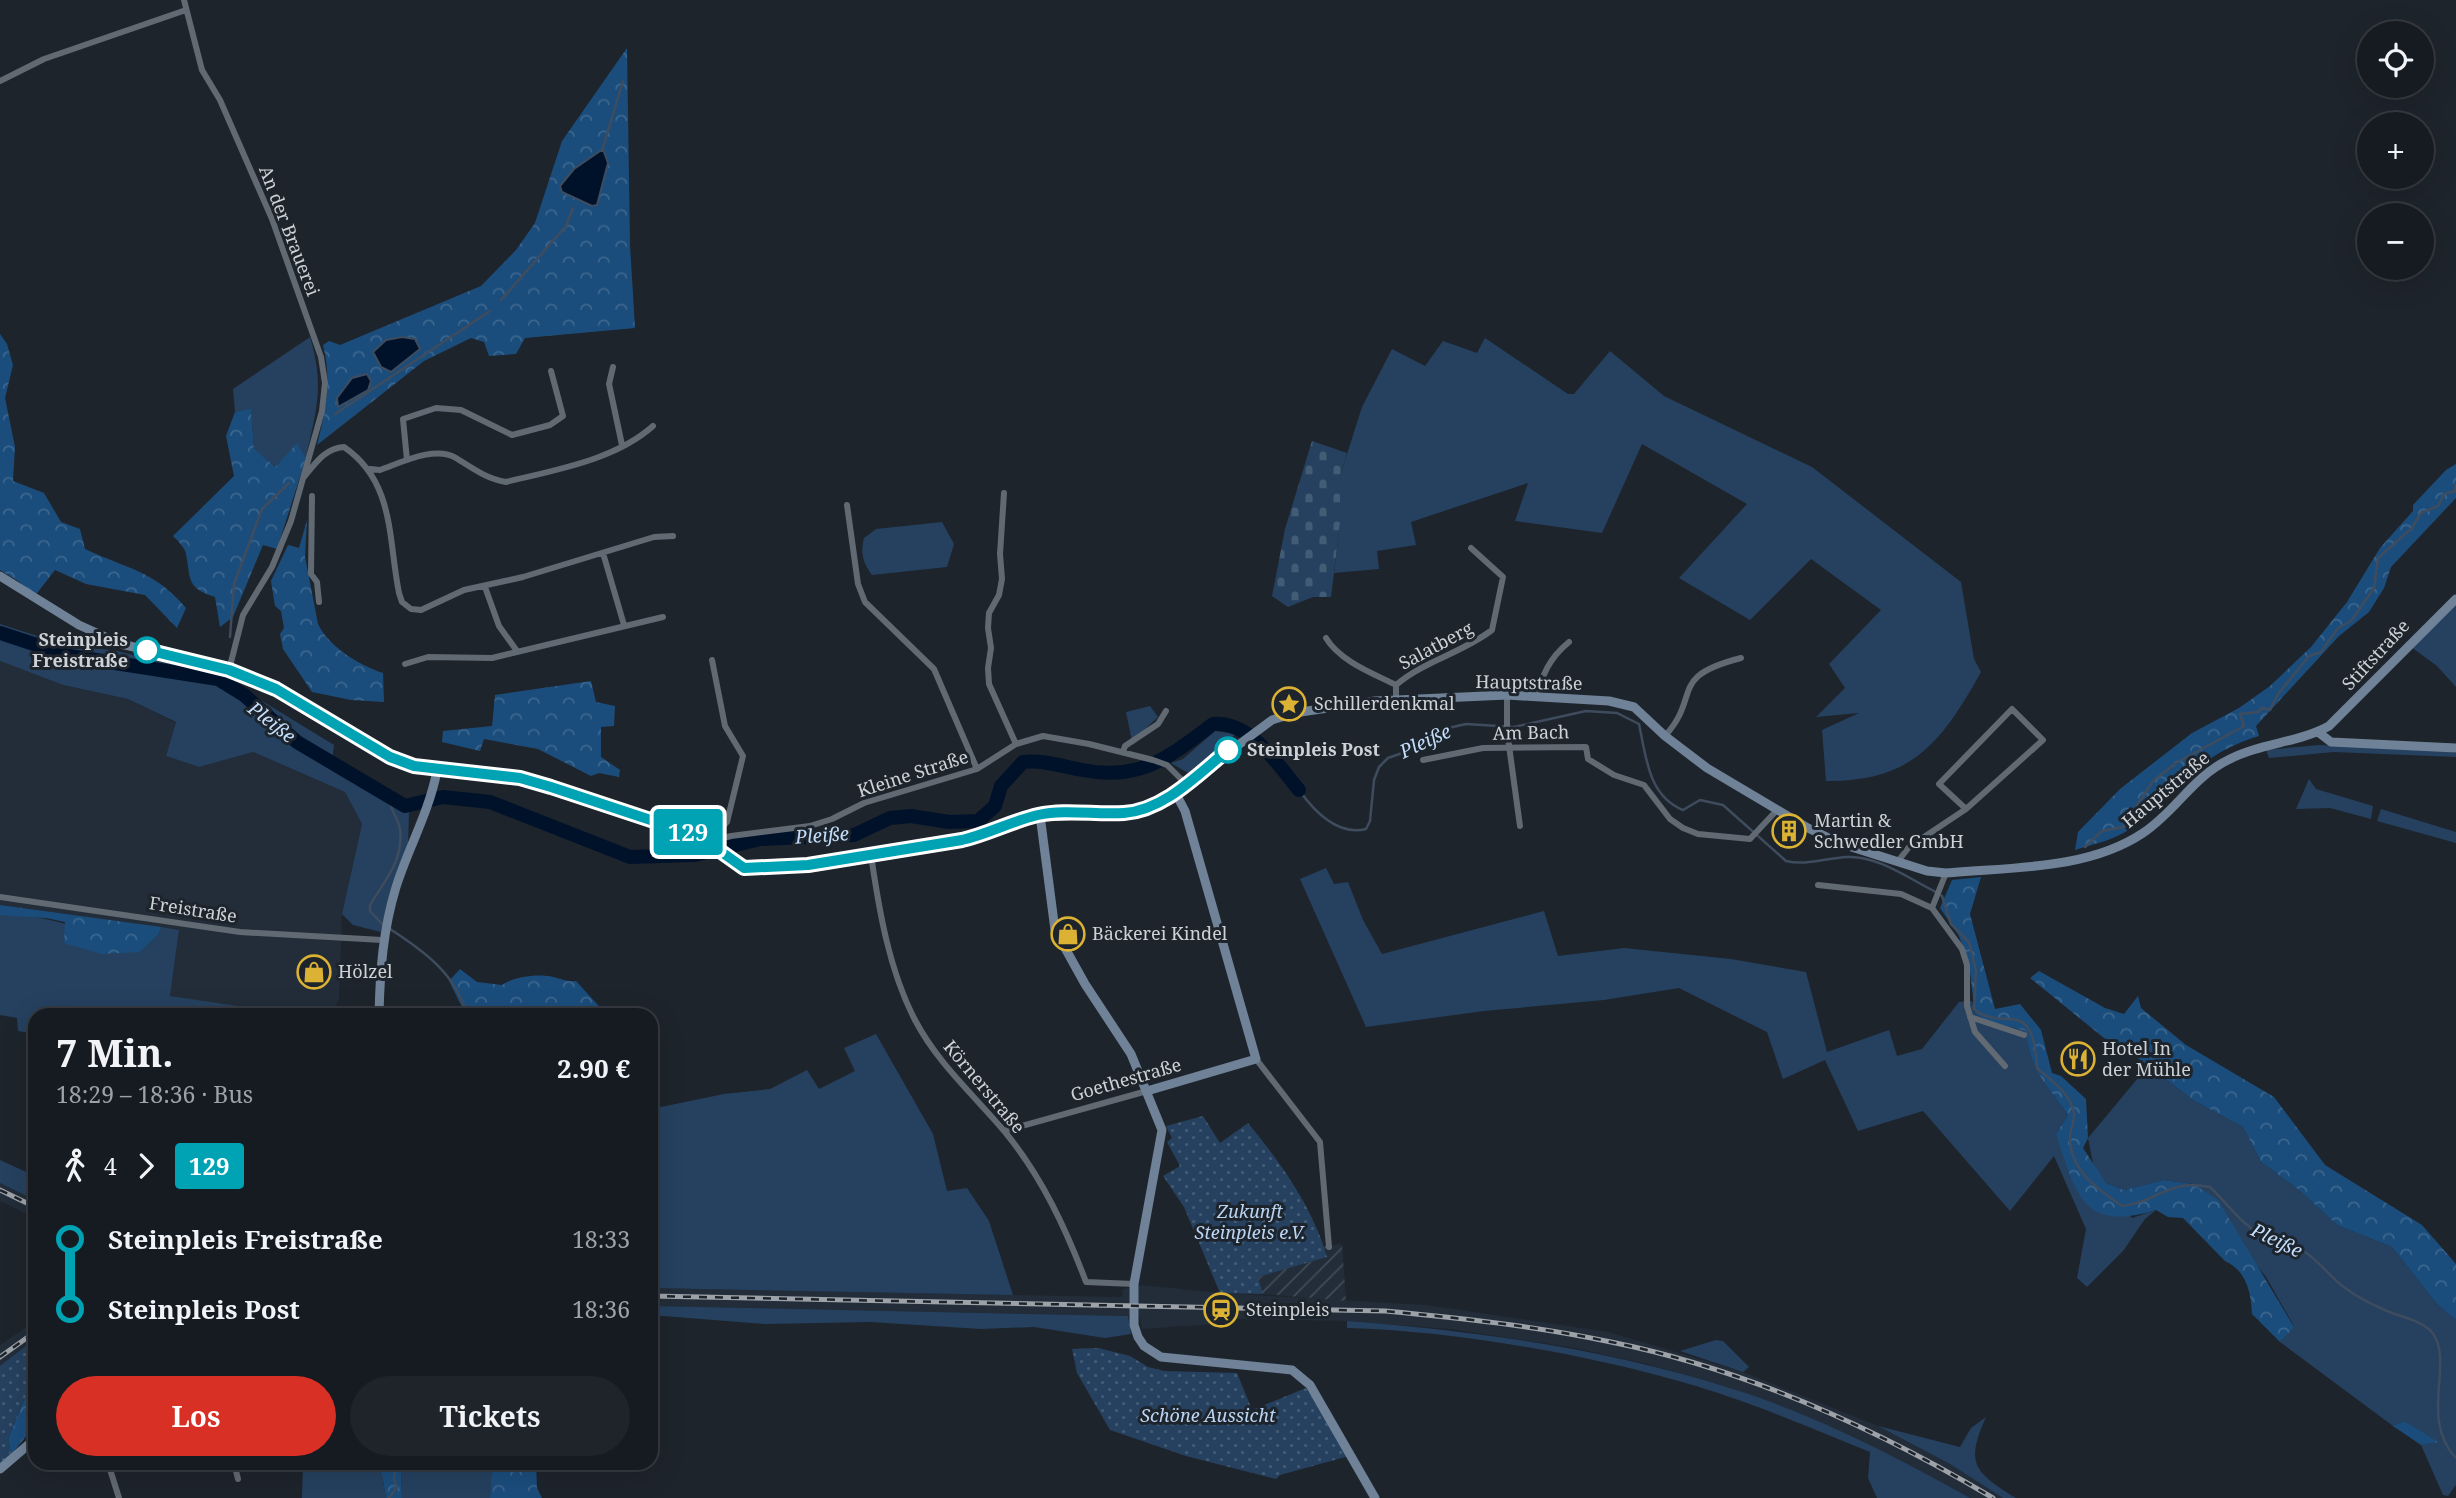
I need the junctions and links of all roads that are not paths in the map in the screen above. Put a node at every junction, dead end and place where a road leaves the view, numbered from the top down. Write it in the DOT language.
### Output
graph roads {
  1 [pos="184,0"];
  2 [pos="186,10"];
  3 [pos="0,81"];
  4 [pos="613,367"];
  5 [pos="551,371"];
  6 [pos="653,426"];
  7 [pos="622,446"];
  8 [pos="407,460"];
  9 [pos="370,469"];
  10 [pos="303,478"];
  11 [pos="1004,493"];
  12 [pos="297,497"];
  13 [pos="847,505"];
  14 [pos="673,536"];
  15 [pos="1471,548"];
  16 [pos="603,553"];
  17 [pos="0,576"];
  18 [pos="485,587"];
  19 [pos="2456,599"];
  20 [pos="319,602"];
  21 [pos="663,617"];
  22 [pos="624,625"];
  23 [pos="1326,638"];
  24 [pos="1569,642"];
  25 [pos="517,651"];
  26 [pos="1741,659"];
  27 [pos="712,660"];
  28 [pos="405,664"];
  29 [pos="229,670"];
  30 [pos="1396,685"];
  31 [pos="1507,695"];
  32 [pos="1539,698"];
  33 [pos="1396,700"];
  34 [pos="1166,711"];
  35 [pos="2318,732"];
  36 [pos="1665,736"];
  37 [pos="1016,744"];
  38 [pos="1509,746"];
  39 [pos="2456,748"];
  40 [pos="1123,752"];
  41 [pos="1423,760"];
  42 [pos="977,769"];
  43 [pos="437,771"];
  44 [pos="1186,784"];
  45 [pos="1175,792"];
  46 [pos="1966,809"];
  47 [pos="1777,810"];
  48 [pos="1040,815"];
  49 [pos="1520,825"];
  50 [pos="709,844"];
  51 [pos="871,855"];
  52 [pos="1899,860"];
  53 [pos="1944,879"];
  54 [pos="1818,885"];
  55 [pos="0,897"];
  56 [pos="1932,908"];
  57 [pos="383,937"];
  58 [pos="379,1008"];
  59 [pos="1970,1017"];
  60 [pos="2024,1035"];
  61 [pos="1256,1059"];
  62 [pos="2005,1066"];
  63 [pos="1147,1091"];
  64 [pos="1004,1131"];
  65 [pos="1329,1247"];
  66 [pos="1134,1284"];
  67 [pos="28,1446"];
  68 [pos="0,1469"];
  69 [pos="110,1470"];
  70 [pos="236,1470"];
  71 [pos="238,1479"];
  72 [pos="119,1498"];
  73 [pos="1376,1498"];
  1 -- 2 [label="street, An der Brauerei"];
  2 -- 3 [label="street"];
  2 -- 10 [label="street, An der Brauerei"];
  4 -- 7 [label="street"];
  5 -- 8 [label="street"];
  6 -- 7 [label="street"];
  7 -- 8 [label="street"];
  8 -- 9 [label="street"];
  9 -- 10 [label="street, An der Brauerei"];
  9 -- 18 [label="street, An der Brauerei"];
  10 -- 12 [label="street, An der Brauerei"];
  11 -- 37 [label="street"];
  12 -- 20 [label="street"];
  12 -- 29 [label="street, An der Brauerei"];
  13 -- 42 [label="street"];
  14 -- 16 [label="street, An der Brauerei"];
  15 -- 30 [label="street, Salatberg"];
  16 -- 18 [label="street, An der Brauerei"];
  16 -- 22 [label="street"];
  17 -- 29 [label="main road, Hauptstraße"];
  18 -- 25 [label="street"];
  19 -- 35 [label="main road, Stiftstraße"];
  21 -- 22 [label="street"];
  22 -- 25 [label="street"];
  23 -- 30 [label="street"];
  24 -- 32 [label="street"];
  25 -- 28 [label="street"];
  26 -- 36 [label="street"];
  27 -- 50 [label="street"];
  29 -- 43 [label="main road, Hauptstraße"];
  30 -- 33 [label="street, Salatberg"];
  31 -- 32 [label="main road, Hauptstraße"];
  31 -- 33 [label="main road, Hauptstraße"];
  31 -- 38 [label="street"];
  32 -- 36 [label="main road, Hauptstraße"];
  33 -- 44 [label="main road, Hauptstraße"];
  34 -- 40 [label="street"];
  35 -- 39 [label="main road"];
  35 -- 53 [label="main road, Hauptstraße"];
  36 -- 47 [label="main road, Hauptstraße"];
  37 -- 40 [label="street, Kleine Straße"];
  37 -- 42 [label="street, Kleine Straße"];
  38 -- 41 [label="street, Am Bach"];
  38 -- 47 [label="street, Am Bach"];
  38 -- 49 [label="street"];
  40 -- 44 [label="street, Kleine Straße"];
  42 -- 50 [label="street, Kleine Straße"];
  43 -- 50 [label="main road, Hauptstraße"];
  43 -- 57 [label="main road"];
  44 -- 45 [label="main road, Hauptstraße"];
  45 -- 48 [label="main road, Hauptstraße"];
  45 -- 61 [label="main road"];
  46 -- 46 [label="street"];
  46 -- 52 [label="street"];
  47 -- 52 [label="main road, Hauptstraße"];
  48 -- 51 [label="main road, Hauptstraße"];
  48 -- 63 [label="main road"];
  50 -- 51 [label="main road, Hauptstraße"];
  51 -- 64 [label="street, Körnerstraße"];
  52 -- 53 [label="main road, Hauptstraße"];
  53 -- 56 [label="street"];
  54 -- 56 [label="street"];
  55 -- 57 [label="street, Freistraße"];
  56 -- 59 [label="street"];
  57 -- 58 [label="main road"];
  59 -- 60 [label="street"];
  59 -- 62 [label="street"];
  61 -- 63 [label="main road, Goethestraße"];
  61 -- 65 [label="street"];
  63 -- 64 [label="street, Goethestraße"];
  63 -- 66 [label="main road"];
  64 -- 66 [label="street, Körnerstraße"];
  66 -- 73 [label="main road"];
  67 -- 68 [label="main road"];
  69 -- 72 [label="street"];
  70 -- 71 [label="street"];
}
